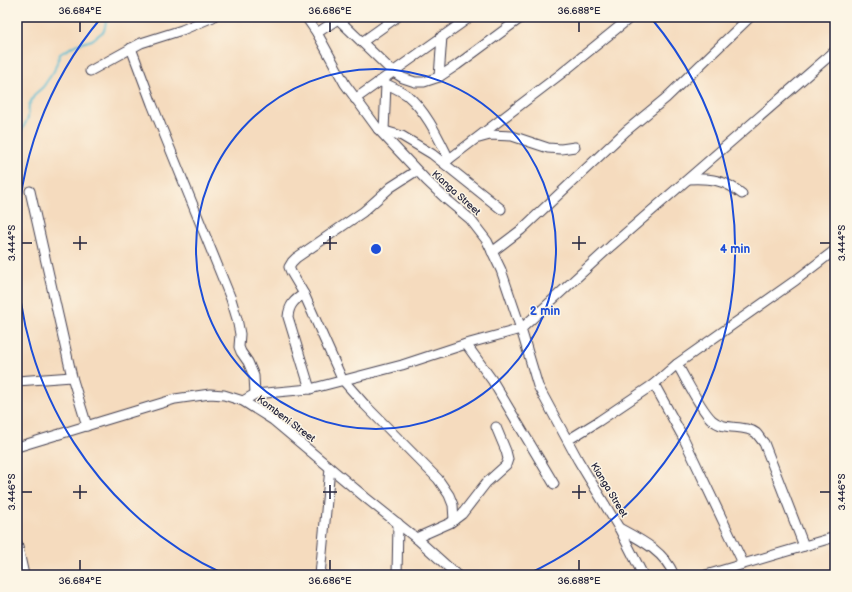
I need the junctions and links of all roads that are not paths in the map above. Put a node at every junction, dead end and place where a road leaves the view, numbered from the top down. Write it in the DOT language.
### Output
graph roads {
  1 [pos="213,17"];
  2 [pos="306,17"];
  3 [pos="397,17"];
  4 [pos="470,17"];
  5 [pos="522,17"];
  6 [pos="630,17"];
  7 [pos="750,17"];
  8 [pos="339,18"];
  9 [pos="317,34"];
  10 [pos="442,36"];
  11 [pos="362,42"];
  12 [pos="131,48"];
  13 [pos="835,51"];
  14 [pos="90,71"];
  15 [pos="392,71"];
  16 [pos="439,77"];
  17 [pos="383,82"];
  18 [pos="355,99"];
  19 [pos="381,130"];
  20 [pos="476,139"];
  21 [pos="575,147"];
  22 [pos="447,161"];
  23 [pos="416,171"];
  24 [pos="690,178"];
  25 [pos="30,191"];
  26 [pos="742,194"];
  27 [pos="501,209"];
  28 [pos="835,250"];
  29 [pos="492,252"];
  30 [pos="304,294"];
  31 [pos="521,329"];
  32 [pos="466,344"];
  33 [pos="677,364"];
  34 [pos="72,377"];
  35 [pos="342,379"];
  36 [pos="17,381"];
  37 [pos="654,384"];
  38 [pos="310,389"];
  39 [pos="255,394"];
  40 [pos="243,401"];
  41 [pos="87,426"];
  42 [pos="496,427"];
  43 [pos="568,440"];
  44 [pos="17,447"];
  45 [pos="330,468"];
  46 [pos="554,484"];
  47 [pos="454,520"];
  48 [pos="398,523"];
  49 [pos="620,528"];
  50 [pos="416,538"];
  51 [pos="835,538"];
  52 [pos="17,543"];
  53 [pos="804,546"];
  54 [pos="743,563"];
  55 [pos="24,575"];
  56 [pos="320,575"];
  57 [pos="397,575"];
  58 [pos="457,575"];
  59 [pos="643,575"];
  60 [pos="674,575"];
  61 [pos="706,575"];
  1 -- 12 [label="street"];
  2 -- 9 [label="street, Kianga Street"];
  3 -- 11 [label="street"];
  4 -- 10 [label="street"];
  5 -- 16 [label="street"];
  6 -- 20 [label="street"];
  7 -- 29 [label="street"];
  8 -- 9 [label="street"];
  8 -- 11 [label="street"];
  9 -- 18 [label="street, Kianga Street"];
  10 -- 15 [label="street"];
  10 -- 16 [label="street"];
  11 -- 15 [label="street"];
  12 -- 14 [label="street"];
  12 -- 39 [label="street"];
  13 -- 24 [label="street"];
  15 -- 16 [label="street"];
  15 -- 17 [label="street"];
  17 -- 18 [label="street"];
  17 -- 19 [label="street"];
  17 -- 22 [label="street"];
  18 -- 19 [label="street, Kianga Street"];
  19 -- 22 [label="street"];
  19 -- 23 [label="street, Kianga Street"];
  20 -- 21 [label="street"];
  20 -- 22 [label="street"];
  22 -- 27 [label="street"];
  23 -- 29 [label="street, Kianga Street"];
  23 -- 30 [label="street"];
  24 -- 26 [label="street"];
  24 -- 31 [label="street"];
  25 -- 34 [label="street"];
  28 -- 33 [label="street"];
  29 -- 31 [label="street, Kianga Street"];
  30 -- 35 [label="street"];
  30 -- 38 [label="street"];
  31 -- 32 [label="street"];
  31 -- 43 [label="street, Kianga Street"];
  32 -- 35 [label="street"];
  32 -- 46 [label="street"];
  33 -- 37 [label="street"];
  33 -- 53 [label="street"];
  34 -- 36 [label="street"];
  34 -- 41 [label="street"];
  35 -- 38 [label="street"];
  35 -- 47 [label="street"];
  37 -- 43 [label="street"];
  37 -- 54 [label="street"];
  38 -- 39 [label="street"];
  39 -- 40 [label="street"];
  40 -- 41 [label="street, Kombeni Street"];
  40 -- 45 [label="street, Kombeni Street"];
  41 -- 44 [label="street, Kombeni Street"];
  42 -- 47 [label="street"];
  43 -- 49 [label="street, Kianga Street"];
  45 -- 48 [label="street, Kombeni Street"];
  45 -- 56 [label="street"];
  47 -- 50 [label="street"];
  48 -- 50 [label="street, Kombeni Street"];
  48 -- 57 [label="street"];
  49 -- 59 [label="street, Kianga Street"];
  49 -- 60 [label="street"];
  50 -- 58 [label="street, Kombeni Street"];
  51 -- 53 [label="street"];
  52 -- 55 [label="street"];
  53 -- 54 [label="street"];
  54 -- 61 [label="street"];
}
